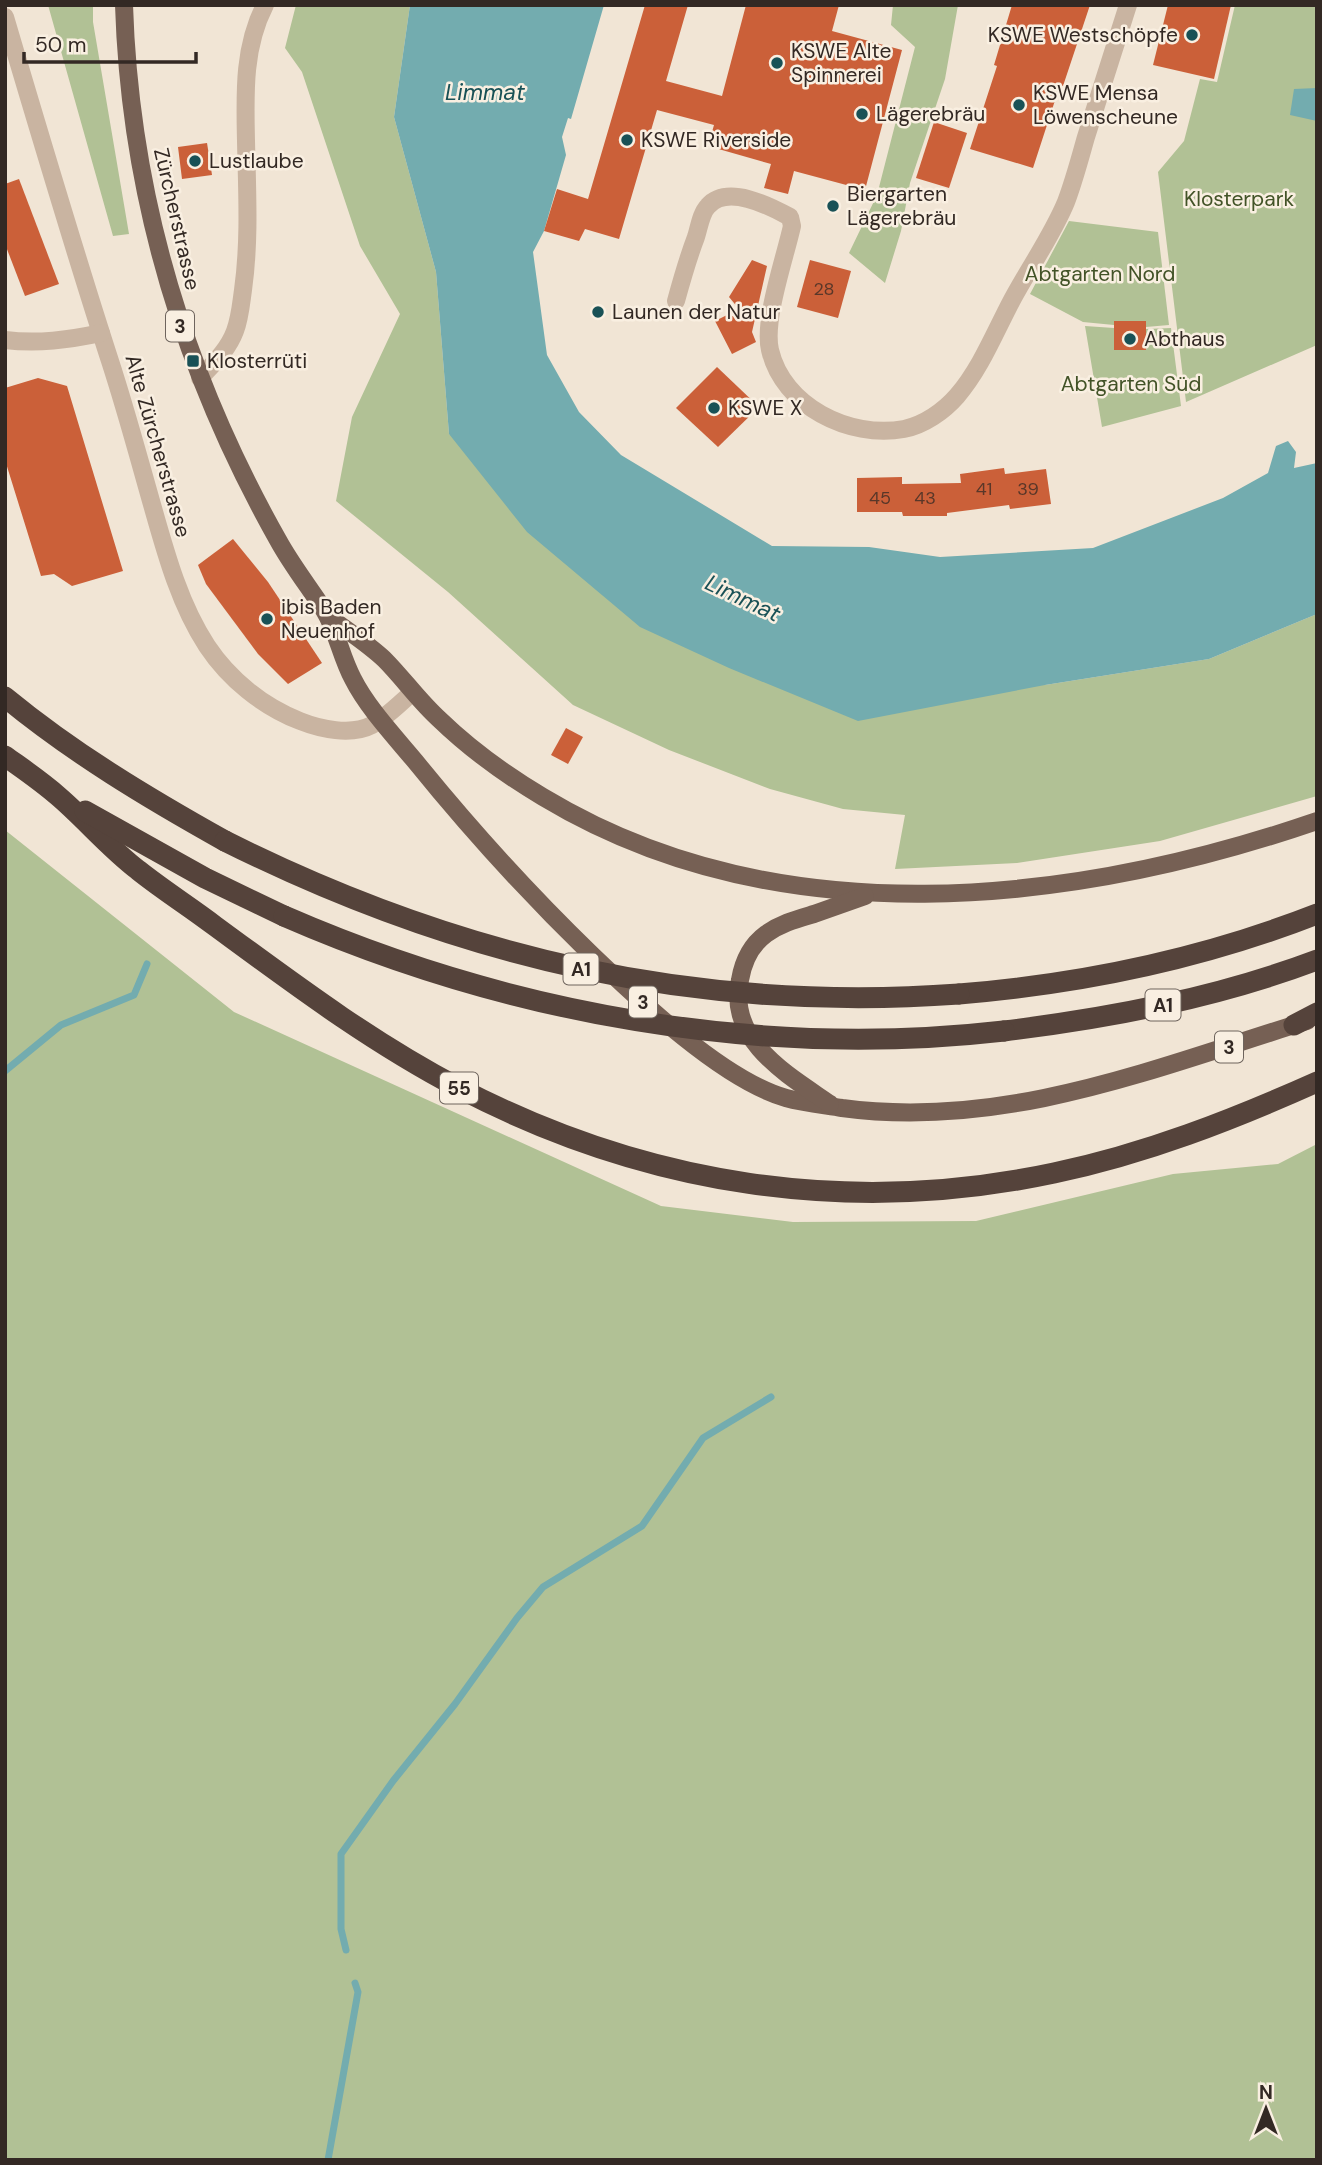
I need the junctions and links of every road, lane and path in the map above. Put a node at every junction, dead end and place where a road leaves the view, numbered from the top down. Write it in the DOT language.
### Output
graph roads {
  1 [pos="124,5"];
  2 [pos="265,5"];
  3 [pos="1128,5"];
  4 [pos="5,17"];
  5 [pos="676,300"];
  6 [pos="101,333"];
  7 [pos="5,340"];
  8 [pos="200,378"];
  9 [pos="328,616"];
  10 [pos="413,692"];
  11 [pos="5,697"];
  12 [pos="381,718"];
  13 [pos="5,756"];
  14 [pos="56,794"];
  15 [pos="1317,821"];
  16 [pos="871,894"];
  17 [pos="1317,907"];
  18 [pos="1317,914"];
  19 [pos="1291,924"];
  20 [pos="1317,960"];
  21 [pos="1317,1013"];
  22 [pos="1317,1018"];
  23 [pos="1294,1025"];
  24 [pos="1317,1083"];
  25 [pos="834,1107"];
  1 -- 8 [label="main road, Zürcherstrasse / 3"];
  2 -- 8 [label="street"];
  3 -- 5 [label="street"];
  4 -- 6 [label="street, Alte Zürcherstrasse"];
  6 -- 7 [label="street"];
  6 -- 12 [label="street, Alte Zürcherstrasse"];
  8 -- 9 [label="main road, Zürcherstrasse / 3"];
  9 -- 10 [label="main road, 3"];
  9 -- 12 [label="main road, 3"];
  10 -- 12 [label="street, Alte Zürcherstrasse"];
  10 -- 16 [label="main road, 3"];
  11 -- 19 [label="highway, A1, bridge"];
  12 -- 25 [label="main road, 3"];
  13 -- 14 [label="highway, A1"];
  14 -- 20 [label="highway, A1, bridge"];
  14 -- 24 [label="highway, 55"];
  15 -- 16 [label="main road, 3"];
  16 -- 25 [label="main road"];
  17 -- 19 [label="highway"];
  18 -- 19 [label="highway, A1"];
  21 -- 23 [label="highway"];
  22 -- 23 [label="main road, 3"];
  23 -- 25 [label="main road, 3"];
}
